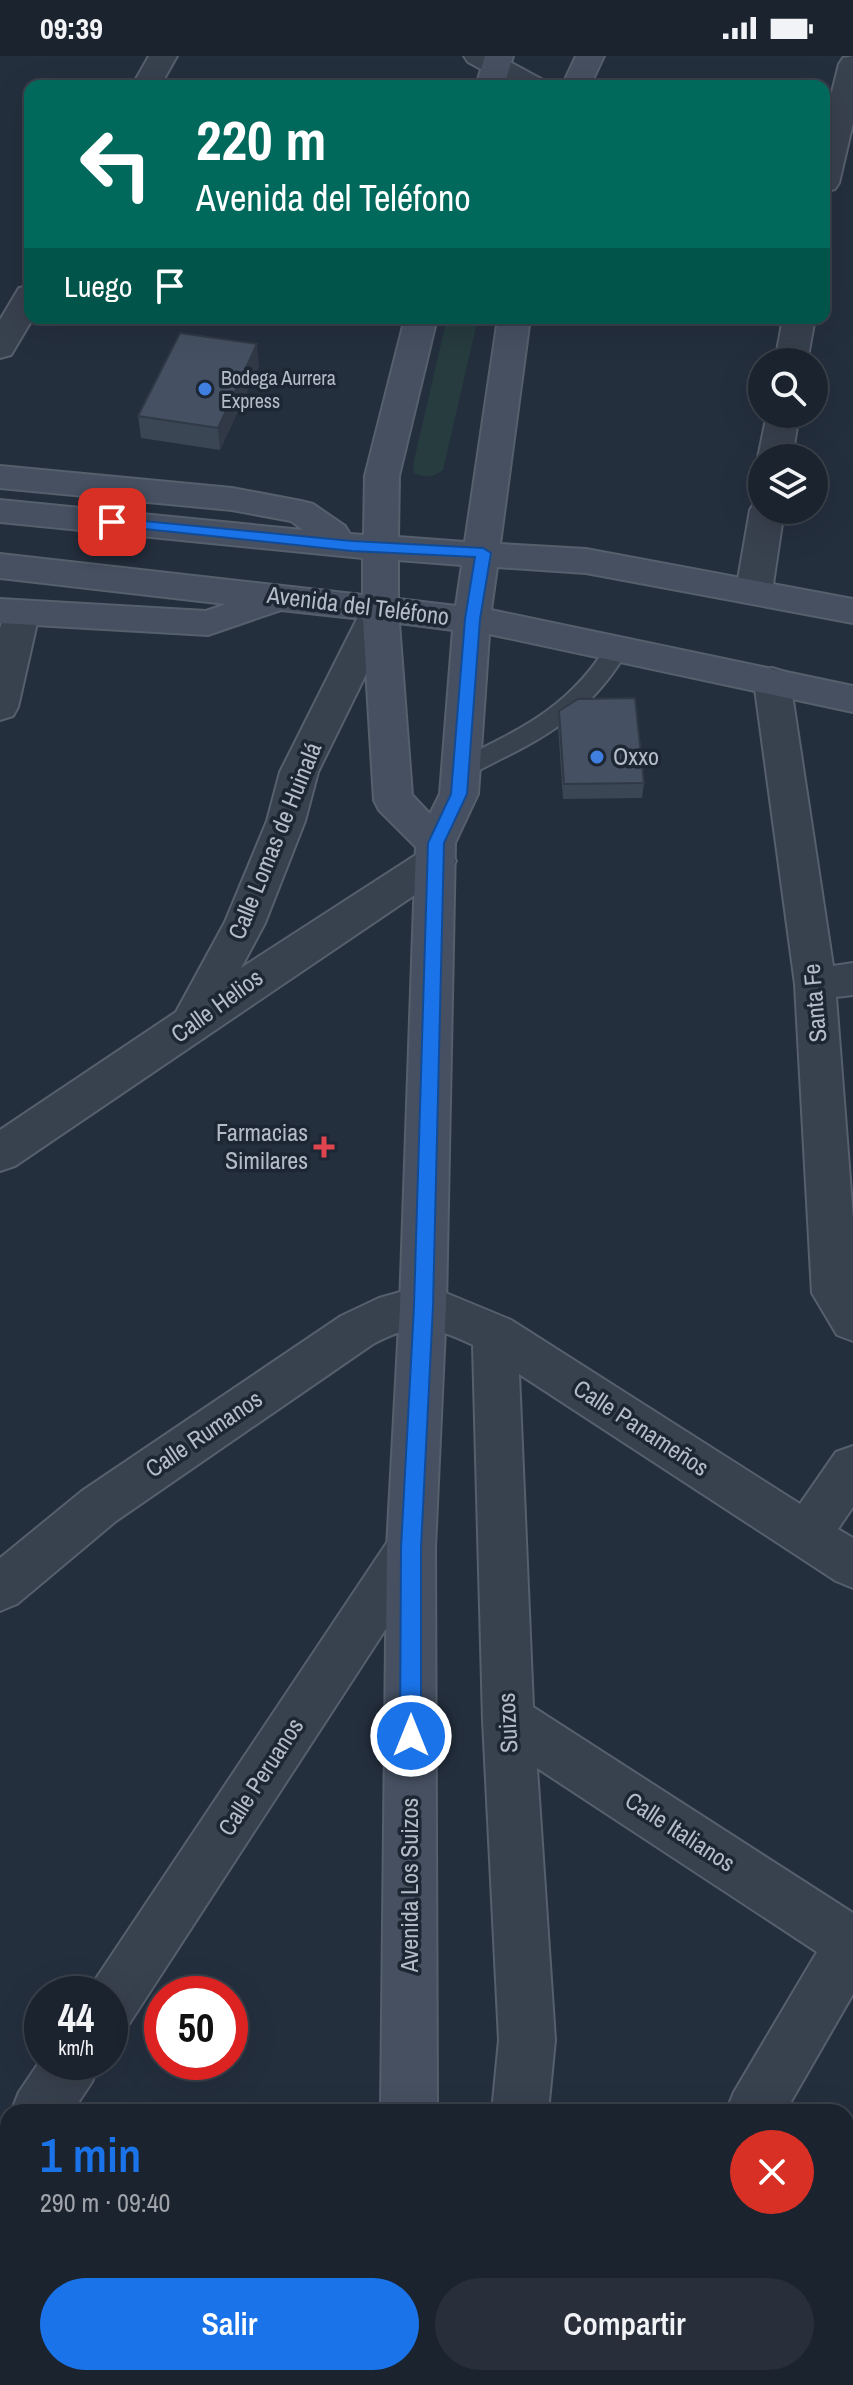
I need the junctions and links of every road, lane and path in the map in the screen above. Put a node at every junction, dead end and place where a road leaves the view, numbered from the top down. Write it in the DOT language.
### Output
graph roads {
  1 [pos="163,56"];
  2 [pos="590,56"];
  3 [pos="853,64"];
  4 [pos="491,66"];
  5 [pos="149,80"];
  6 [pos="520,80"];
  7 [pos="579,80"];
  8 [pos="836,148"];
  9 [pos="24,306"];
  10 [pos="420,324"];
  11 [pos="513,324"];
  12 [pos="798,324"];
  13 [pos="0,348"];
  14 [pos="794,348"];
  15 [pos="0,477"];
  16 [pos="0,511"];
  17 [pos="765,524"];
  18 [pos="0,566"];
  19 [pos="374,571"];
  20 [pos="478,586"];
  21 [pos="754,591"];
  22 [pos="281,597"];
  23 [pos="853,611"];
  24 [pos="11,612"];
  25 [pos="618,647"];
  26 [pos="772,681"];
  27 [pos="853,699"];
  28 [pos="0,707"];
  29 [pos="462,768"];
  30 [pos="436,852"];
  31 [pos="834,982"];
  32 [pos="187,1029"];
  33 [pos="0,1153"];
  34 [pos="843,1247"];
  35 [pos="423,1306"];
  36 [pos="853,1321"];
  37 [pos="495,1334"];
  38 [pos="853,1467"];
  39 [pos="806,1535"];
  40 [pos="411,1548"];
  41 [pos="853,1565"];
  42 [pos="0,1588"];
  43 [pos="508,1720"];
  44 [pos="852,1943"];
  45 [pos="128,1978"];
  46 [pos="60,2080"];
  47 [pos="44,2104"];
  48 [pos="409,2104"];
  49 [pos="521,2104"];
  50 [pos="759,2104"];
  1 -- 5 [label="street"];
  2 -- 7 [label="main road"];
  3 -- 8 [label="street"];
  4 -- 6 [label="street"];
  9 -- 13 [label="street"];
  10 -- 19 [label="main road"];
  11 -- 20 [label="main road, Avenida Los Suizos"];
  12 -- 14 [label="street"];
  15 -- 19 [label="main road"];
  16 -- 19 [label="main road, Avenida del Teléfono"];
  17 -- 21 [label="street"];
  18 -- 22 [label="main road, Avenida del Teléfono"];
  19 -- 20 [label="main road, Avenida del Teléfono"];
  19 -- 20 [label="main road, Avenida del Teléfono"];
  19 -- 22 [label="main road, Avenida del Teléfono"];
  19 -- 30 [label="main road"];
  19 -- 32 [label="street, Calle Lomas de Huinalá"];
  20 -- 21 [label="main road, Avenida del Teléfono"];
  20 -- 25 [label="main road, Avenida del Teléfono"];
  20 -- 29 [label="main road, Avenida Los Suizos"];
  21 -- 23 [label="main road, Avenida del Teléfono"];
  22 -- 24 [label="main road"];
  24 -- 28 [label="street"];
  25 -- 26 [label="main road, Avenida del Teléfono"];
  25 -- 29 [label="lane"];
  26 -- 27 [label="main road, Avenida del Teléfono"];
  26 -- 31 [label="street, Santa Fe"];
  29 -- 30 [label="main road, Avenida Los Suizos"];
  30 -- 32 [label="street, Calle Helios"];
  30 -- 35 [label="main road, Avenida Los Suizos"];
  31 -- 34 [label="street, Santa Fe"];
  32 -- 33 [label="street, Calle Helios"];
  34 -- 36 [label="street, Santa Fe"];
  35 -- 37 [label="street, Calle Panameños"];
  35 -- 40 [label="main road, Avenida Los Suizos"];
  35 -- 42 [label="street, Calle Rumanos"];
  37 -- 39 [label="street, Calle Panameños"];
  37 -- 43 [label="street, Suizos"];
  38 -- 39 [label="street"];
  39 -- 41 [label="street, Calle Panameños"];
  40 -- 45 [label="street, Calle Peruanos"];
  40 -- 48 [label="main road, Avenida Los Suizos"];
  43 -- 44 [label="street, Calle Italianos"];
  43 -- 49 [label="street, Suizos"];
  44 -- 50 [label="street"];
  46 -- 47 [label="street"];
}
